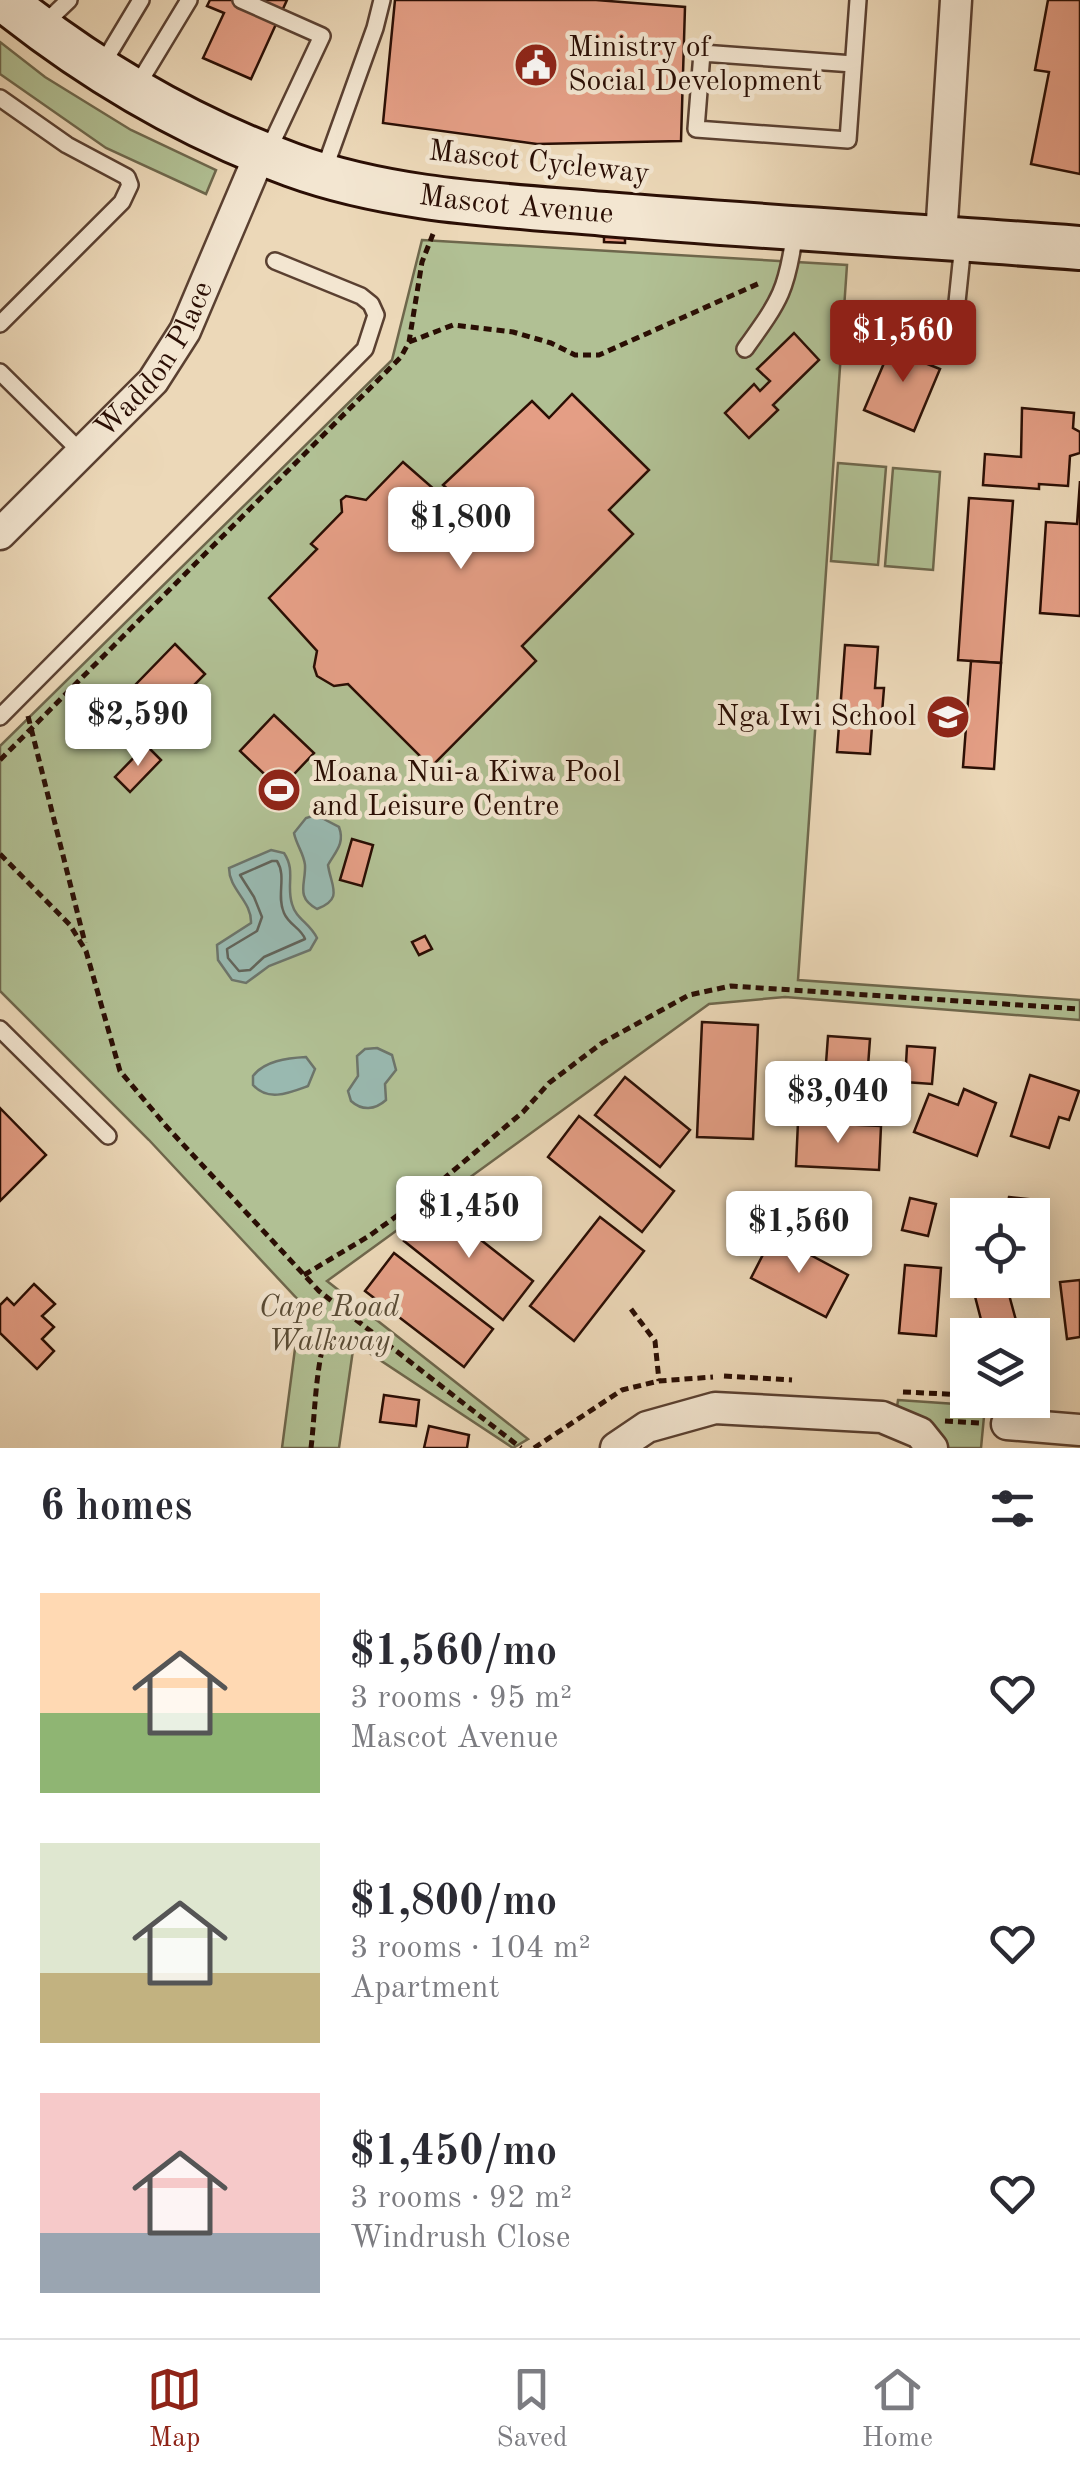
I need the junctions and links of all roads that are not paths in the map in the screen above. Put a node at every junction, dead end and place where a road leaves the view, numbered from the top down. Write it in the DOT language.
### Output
graph roads {
  1 [pos="141,0"];
  2 [pos="189,0"];
  3 [pos="240,0"];
  4 [pos="382,0"];
  5 [pos="858,0"];
  6 [pos="956,0"];
  7 [pos="35,10"];
  8 [pos="853,64"];
  9 [pos="117,80"];
  10 [pos="0,98"];
  11 [pos="264,153"];
  12 [pos="323,173"];
  13 [pos="795,228"];
  14 [pos="952,238"];
  15 [pos="1080,248"];
  16 [pos="275,261"];
  17 [pos="0,324"];
  18 [pos="746,349"];
  19 [pos="938,351"];
  20 [pos="0,372"];
  21 [pos="82,453"];
  22 [pos="0,534"];
  23 [pos="0,717"];
  24 [pos="0,1029"];
  25 [pos="108,1136"];
  26 [pos="1007,1424"];
  27 [pos="1080,1430"];
  28 [pos="616,1448"];
  29 [pos="932,1448"];
  1 -- 9 [label="lane"];
  2 -- 9 [label="lane"];
  3 -- 11 [label="lane"];
  4 -- 12 [label="lane"];
  5 -- 8 [label="lane"];
  6 -- 14 [label="street"];
  7 -- 9 [label="main road, Mascot Avenue"];
  8 -- 8 [label="lane"];
  9 -- 11 [label="main road, Mascot Avenue"];
  10 -- 17 [label="lane"];
  11 -- 12 [label="main road, Mascot Avenue"];
  11 -- 21 [label="street, Waddon Place"];
  12 -- 13 [label="main road, Mascot Avenue"];
  13 -- 14 [label="main road, Mascot Avenue"];
  13 -- 18 [label="lane"];
  14 -- 15 [label="main road, Mascot Avenue"];
  14 -- 19 [label="lane"];
  16 -- 23 [label="lane"];
  20 -- 21 [label="lane"];
  21 -- 22 [label="street, Waddon Place"];
  24 -- 25 [label="lane"];
  26 -- 27 [label="street"];
  28 -- 29 [label="street"];
}
